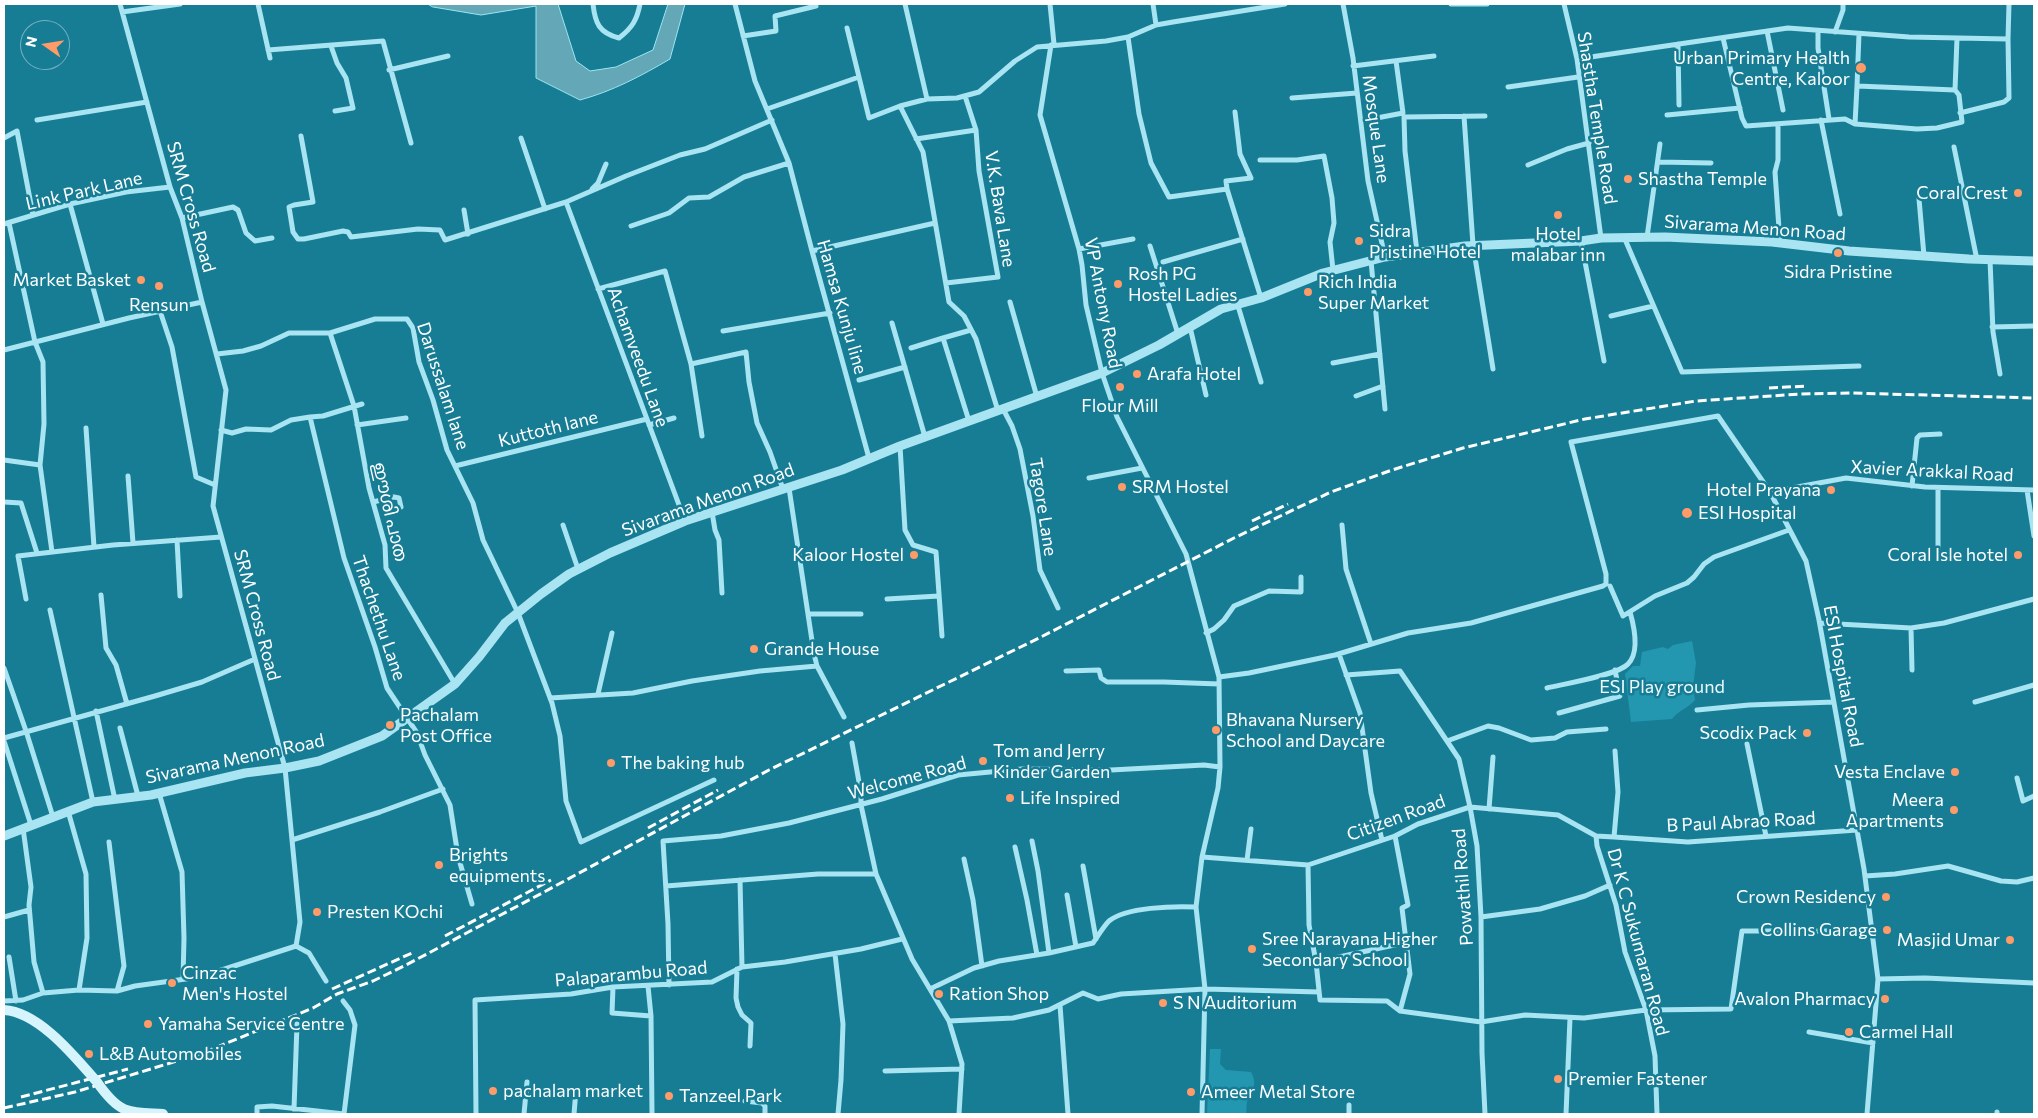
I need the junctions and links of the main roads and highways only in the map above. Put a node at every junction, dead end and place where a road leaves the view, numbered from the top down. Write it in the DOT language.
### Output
graph roads {
  1 [pos="4,1010"];
  2 [pos="163,1114"];
  1 -- 2 [label="main road, bridge"];
}
